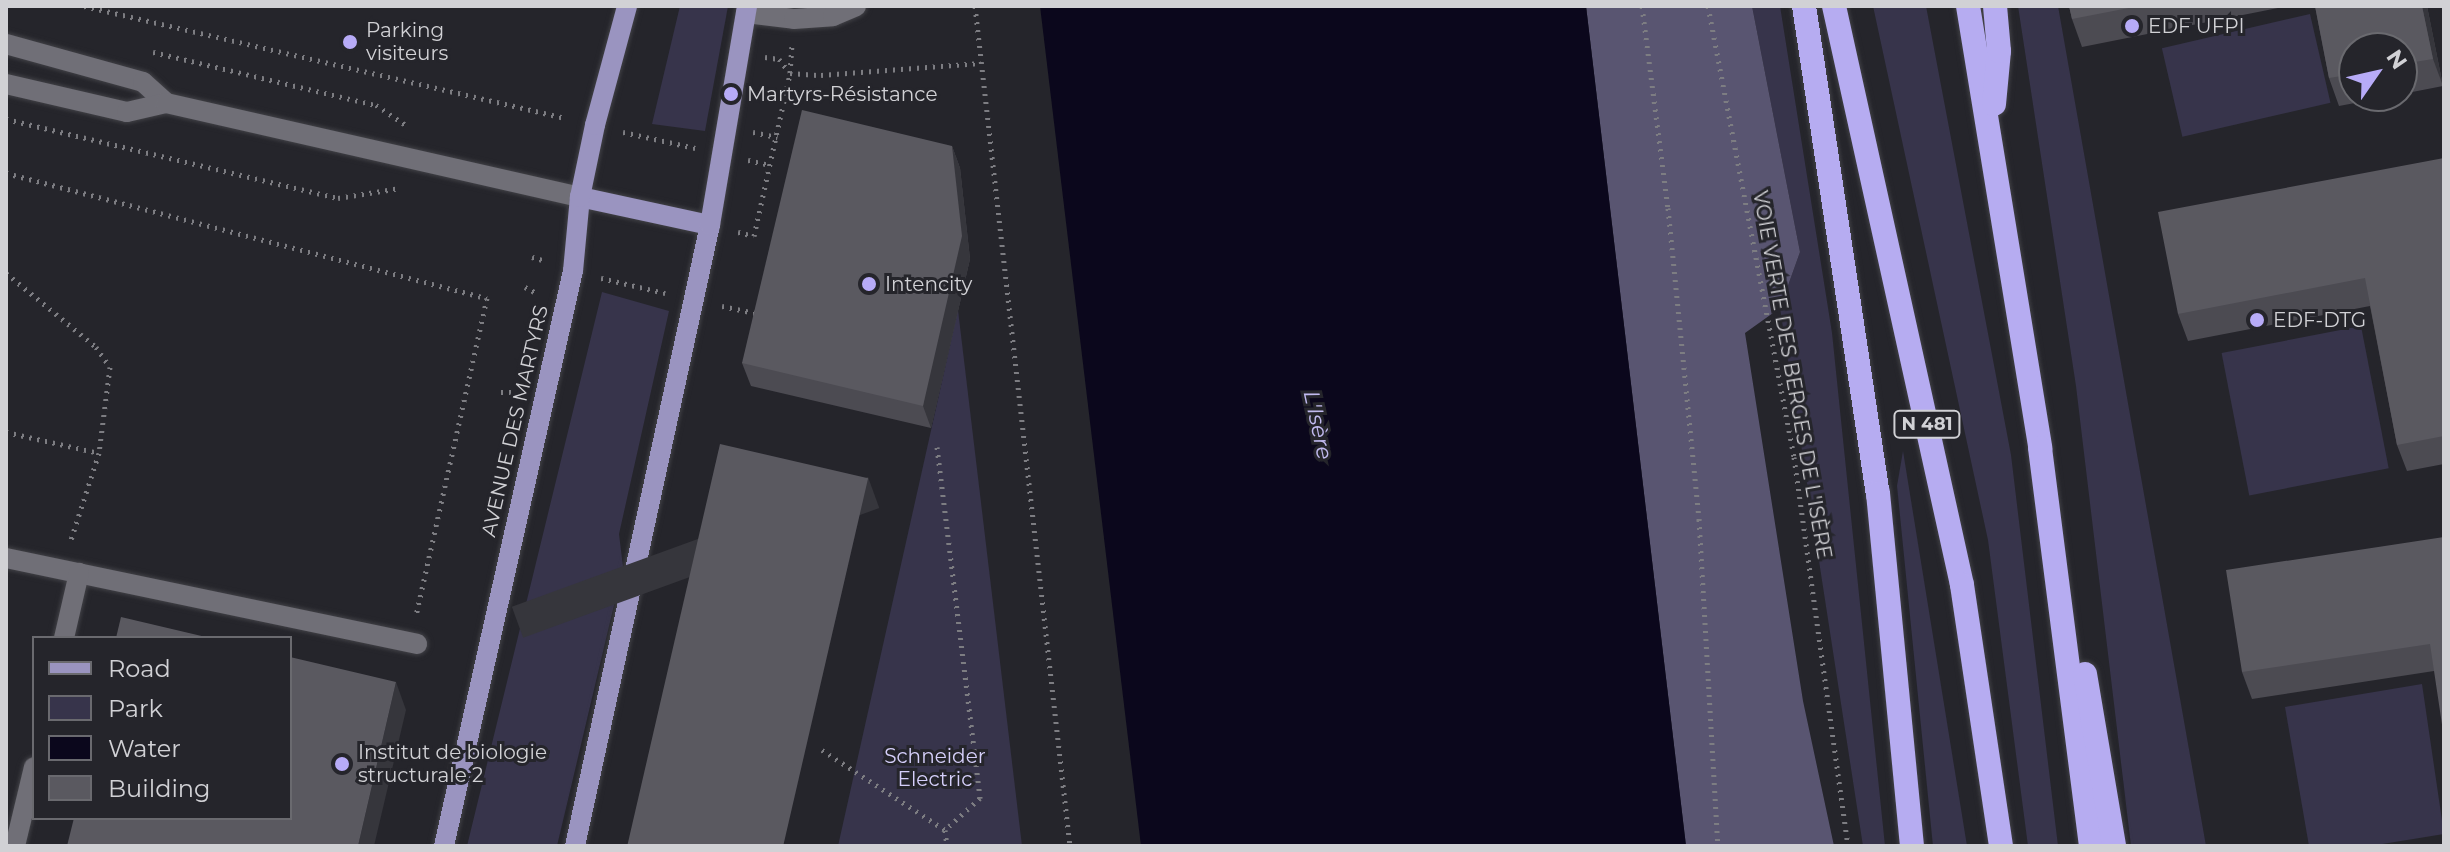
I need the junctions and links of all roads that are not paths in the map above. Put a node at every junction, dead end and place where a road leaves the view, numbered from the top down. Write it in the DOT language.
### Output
graph roads {
  1 [pos="627,6"];
  2 [pos="856,6"];
  3 [pos="1804,6"];
  4 [pos="1834,6"];
  5 [pos="1968,6"];
  6 [pos="1995,6"];
  7 [pos="747,10"];
  8 [pos="6,44"];
  9 [pos="6,84"];
  10 [pos="166,103"];
  11 [pos="1991,134"];
  12 [pos="580,197"];
  13 [pos="710,225"];
  14 [pos="2040,448"];
  15 [pos="6,558"];
  16 [pos="71,571"];
  17 [pos="64,636"];
  18 [pos="413,643"];
  19 [pos="32,775"];
  20 [pos="15,846"];
  21 [pos="444,846"];
  22 [pos="575,846"];
  23 [pos="1912,846"];
  24 [pos="2001,846"];
  25 [pos="2091,846"];
  26 [pos="2114,846"];
  1 -- 12 [label="main road, AVENUE DES MARTYRS"];
  2 -- 7 [label="lane"];
  3 -- 23 [label="highway"];
  4 -- 24 [label="highway, N 481"];
  5 -- 11 [label="highway"];
  6 -- 11 [label="highway"];
  7 -- 13 [label="main road"];
  8 -- 10 [label="lane"];
  9 -- 10 [label="lane"];
  10 -- 12 [label="lane"];
  11 -- 14 [label="highway"];
  12 -- 13 [label="main road"];
  12 -- 21 [label="main road, AVENUE DES MARTYRS"];
  13 -- 22 [label="main road"];
  14 -- 25 [label="highway"];
  14 -- 26 [label="highway"];
  15 -- 16 [label="lane"];
  16 -- 17 [label="lane"];
  16 -- 18 [label="lane"];
  19 -- 20 [label="lane"];
}
